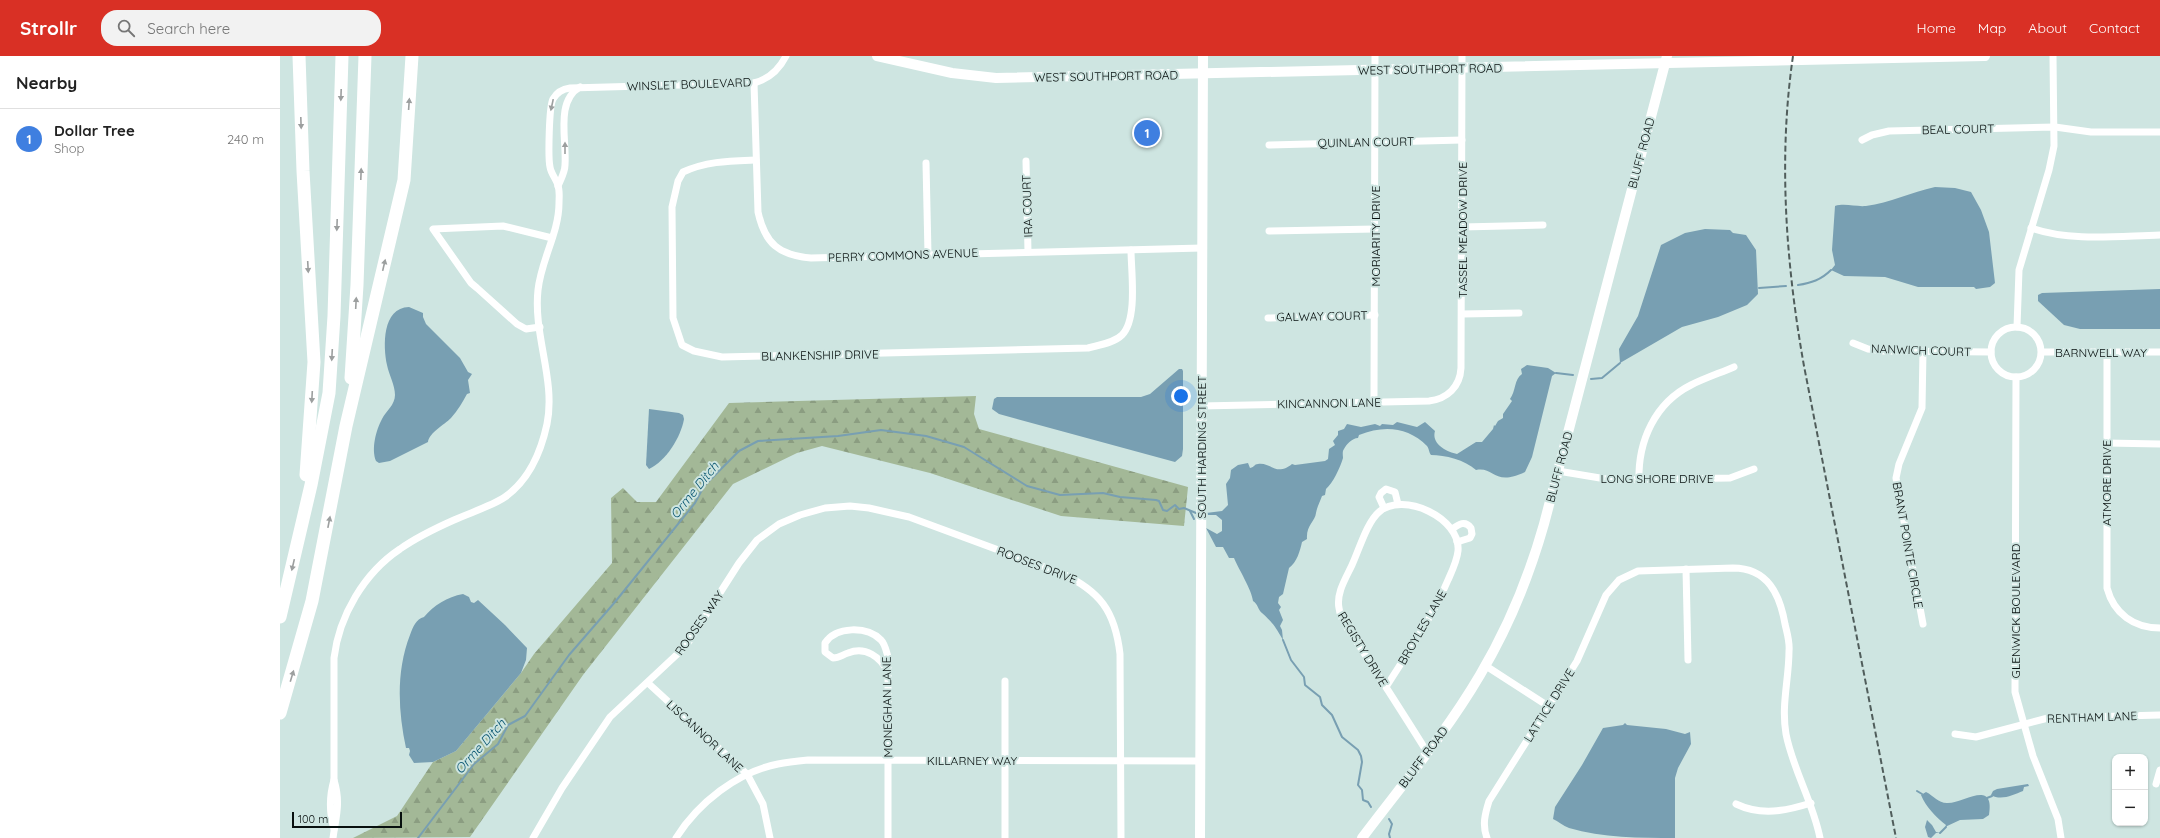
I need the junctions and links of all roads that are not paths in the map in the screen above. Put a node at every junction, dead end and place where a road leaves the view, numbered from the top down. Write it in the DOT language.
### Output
graph roads {
  1 [pos="342,56"];
  2 [pos="365,56"];
  3 [pos="412,56"];
  4 [pos="417,56"];
  5 [pos="786,56"];
  6 [pos="877,56"];
  7 [pos="1203,56"];
  8 [pos="1374,56"];
  9 [pos="1462,56"];
  10 [pos="1985,56"];
  11 [pos="2053,56"];
  12 [pos="298,58"];
  13 [pos="1666,60"];
  14 [pos="1462,68"];
  15 [pos="1375,70"];
  16 [pos="1203,75"];
  17 [pos="411,76"];
  18 [pos="754,83"];
  19 [pos="581,87"];
  20 [pos="2055,127"];
  21 [pos="2160,132"];
  22 [pos="1462,140"];
  23 [pos="1862,140"];
  24 [pos="1376,142"];
  25 [pos="1269,144"];
  26 [pos="756,160"];
  27 [pos="1026,161"];
  28 [pos="926,163"];
  29 [pos="558,186"];
  30 [pos="1542,225"];
  31 [pos="1462,227"];
  32 [pos="2031,228"];
  33 [pos="1375,229"];
  34 [pos="1269,231"];
  35 [pos="2160,235"];
  36 [pos="552,238"];
  37 [pos="1202,248"];
  38 [pos="1131,250"];
  39 [pos="1028,252"];
  40 [pos="928,254"];
  41 [pos="1519,313"];
  42 [pos="1462,314"];
  43 [pos="1375,315"];
  44 [pos="1268,318"];
  45 [pos="540,327"];
  46 [pos="2017,327"];
  47 [pos="1853,343"];
  48 [pos="1923,351"];
  49 [pos="1991,352"];
  50 [pos="2042,352"];
  51 [pos="2107,352"];
  52 [pos="2160,352"];
  53 [pos="1734,367"];
  54 [pos="2016,377"];
  55 [pos="1453,389"];
  56 [pos="1374,402"];
  57 [pos="1201,406"];
  58 [pos="346,426"];
  59 [pos="2106,443"];
  60 [pos="2160,444"];
  61 [pos="1754,469"];
  62 [pos="1558,471"];
  63 [pos="1639,480"];
  64 [pos="1398,504"];
  65 [pos="850,506"];
  66 [pos="1384,508"];
  67 [pos="1452,529"];
  68 [pos="298,540"];
  69 [pos="1457,542"];
  70 [pos="1686,569"];
  71 [pos="280,617"];
  72 [pos="1923,624"];
  73 [pos="2160,628"];
  74 [pos="1688,660"];
  75 [pos="1486,666"];
  76 [pos="888,672"];
  77 [pos="1005,681"];
  78 [pos="648,683"];
  79 [pos="1386,687"];
  80 [pos="1548,706"];
  81 [pos="280,713"];
  82 [pos="2160,715"];
  83 [pos="2023,724"];
  84 [pos="1955,734"];
  85 [pos="1427,752"];
  86 [pos="888,760"];
  87 [pos="1004,760"];
  88 [pos="1122,760"];
  89 [pos="1199,761"];
  90 [pos="2160,770"];
  91 [pos="746,774"];
  92 [pos="2156,784"];
  93 [pos="1811,803"];
  94 [pos="1736,804"];
  95 [pos="333,838"];
  96 [pos="533,838"];
  97 [pos="676,838"];
  98 [pos="770,838"];
  99 [pos="888,838"];
  100 [pos="1005,838"];
  101 [pos="1121,838"];
  102 [pos="1200,838"];
  103 [pos="1362,838"];
  104 [pos="1487,838"];
  105 [pos="1820,838"];
  106 [pos="2061,838"];
  1 -- 68 [label="highway, one-way"];
  58 -- 2 [label="highway, one-way"];
  3 -- 17 [label="highway"];
  4 -- 17 [label="highway"];
  5 -- 18 [label="street, WINSLET BOULEVARD"];
  6 -- 16 [label="main road, WEST SOUTHPORT ROAD"];
  7 -- 16 [label="main road, SOUTH HARDING STREET"];
  8 -- 15 [label="street, MORIARITY DRIVE"];
  9 -- 14 [label="street, TASSEL MEADOW DRIVE"];
  10 -- 13 [label="main road, WEST SOUTHPORT ROAD"];
  11 -- 20 [label="street"];
  12 -- 68 [label="highway, one-way"];
  13 -- 14 [label="main road, WEST SOUTHPORT ROAD"];
  13 -- 62 [label="main road, BLUFF ROAD"];
  14 -- 15 [label="main road, WEST SOUTHPORT ROAD"];
  14 -- 22 [label="street, TASSEL MEADOW DRIVE"];
  15 -- 16 [label="main road, WEST SOUTHPORT ROAD"];
  15 -- 24 [label="street, MORIARITY DRIVE"];
  16 -- 37 [label="main road, SOUTH HARDING STREET"];
  58 -- 17 [label="highway, one-way"];
  18 -- 19 [label="street, WINSLET BOULEVARD"];
  18 -- 26 [label="street, PERRY COMMONS AVENUE"];
  29 -- 19 [label="street, WINSLET BOULEVARD, one-way"];
  19 -- 29 [label="street, WINSLET BOULEVARD, one-way"];
  20 -- 21 [label="street, BEAL COURT"];
  20 -- 23 [label="street, BEAL COURT"];
  20 -- 32 [label="street"];
  22 -- 24 [label="street, QUINLAN COURT"];
  22 -- 31 [label="street, TASSEL MEADOW DRIVE"];
  24 -- 25 [label="street, QUINLAN COURT"];
  24 -- 33 [label="street, MORIARITY DRIVE"];
  26 -- 38 [label="street, BLANKENSHIP DRIVE"];
  26 -- 40 [label="street, PERRY COMMONS AVENUE"];
  27 -- 39 [label="street, IRA COURT"];
  28 -- 40 [label="street"];
  29 -- 36 [label="street, WINSLET BOULEVARD"];
  30 -- 31 [label="street"];
  31 -- 42 [label="street, TASSEL MEADOW DRIVE"];
  32 -- 35 [label="street"];
  32 -- 46 [label="street"];
  33 -- 34 [label="street"];
  33 -- 43 [label="street, MORIARITY DRIVE"];
  36 -- 45 [label="street, WINSLET BOULEVARD"];
  36 -- 45 [label="street"];
  37 -- 38 [label="street, PERRY COMMONS AVENUE"];
  37 -- 57 [label="main road, SOUTH HARDING STREET"];
  38 -- 39 [label="street, PERRY COMMONS AVENUE"];
  39 -- 40 [label="street, PERRY COMMONS AVENUE"];
  41 -- 42 [label="street"];
  42 -- 55 [label="street, TASSEL MEADOW DRIVE"];
  43 -- 44 [label="street, GALWAY COURT"];
  43 -- 56 [label="street, MORIARITY DRIVE"];
  45 -- 95 [label="street, WINSLET BOULEVARD"];
  46 -- 49 [label="street"];
  46 -- 50 [label="street"];
  47 -- 48 [label="street, NANWICH COURT"];
  48 -- 49 [label="street, NANWICH COURT"];
  48 -- 72 [label="street, BRANT POINTE CIRCLE"];
  49 -- 54 [label="street"];
  50 -- 51 [label="street, BARNWELL WAY"];
  50 -- 54 [label="street"];
  51 -- 52 [label="street, BARNWELL WAY"];
  51 -- 59 [label="street, ATMORE DRIVE"];
  53 -- 63 [label="street"];
  54 -- 83 [label="street, GLENWICK BOULEVARD"];
  55 -- 56 [label="street, KINCANNON LANE"];
  56 -- 57 [label="street, KINCANNON LANE"];
  57 -- 89 [label="main road, SOUTH HARDING STREET"];
  81 -- 58 [label="highway, one-way"];
  59 -- 60 [label="street"];
  59 -- 73 [label="street, ATMORE DRIVE"];
  61 -- 63 [label="street, LONG SHORE DRIVE"];
  62 -- 63 [label="street, LONG SHORE DRIVE"];
  62 -- 75 [label="main road, BLUFF ROAD"];
  64 -- 66 [label="street"];
  64 -- 66 [label="street"];
  64 -- 67 [label="street"];
  65 -- 78 [label="street, ROOSES WAY"];
  65 -- 88 [label="street, ROOSES DRIVE"];
  66 -- 79 [label="street, REGISTY DRIVE"];
  67 -- 69 [label="street, BROYLES LANE"];
  67 -- 69 [label="street"];
  68 -- 71 [label="highway, one-way"];
  69 -- 79 [label="street, BROYLES LANE"];
  70 -- 74 [label="street"];
  70 -- 80 [label="street, LATTICE DRIVE"];
  70 -- 93 [label="street"];
  75 -- 80 [label="street"];
  75 -- 85 [label="main road, BLUFF ROAD"];
  76 -- 76 [label="street, MONEGHAN LANE"];
  76 -- 86 [label="street, MONEGHAN LANE"];
  77 -- 87 [label="street"];
  78 -- 91 [label="street, LISCANNOR LANE"];
  78 -- 96 [label="street, ROOSES WAY"];
  79 -- 85 [label="street, REGISTY DRIVE"];
  80 -- 104 [label="street, LATTICE DRIVE"];
  82 -- 83 [label="street, RENTHAM LANE"];
  83 -- 84 [label="street, RENTHAM LANE"];
  83 -- 106 [label="street, GLENWICK BOULEVARD"];
  85 -- 103 [label="main road, BLUFF ROAD"];
  86 -- 87 [label="street, KILLARNEY WAY"];
  86 -- 91 [label="street, KILLARNEY WAY"];
  86 -- 99 [label="street, MONEGHAN LANE"];
  87 -- 88 [label="street, KILLARNEY WAY"];
  87 -- 100 [label="street"];
  88 -- 89 [label="street, KILLARNEY WAY"];
  88 -- 101 [label="street, ROOSES DRIVE"];
  89 -- 102 [label="main road, SOUTH HARDING STREET"];
  90 -- 92 [label="street"];
  91 -- 97 [label="street, KILLARNEY WAY"];
  91 -- 98 [label="street, LISCANNOR LANE"];
  93 -- 94 [label="street"];
  93 -- 105 [label="street"];
}
